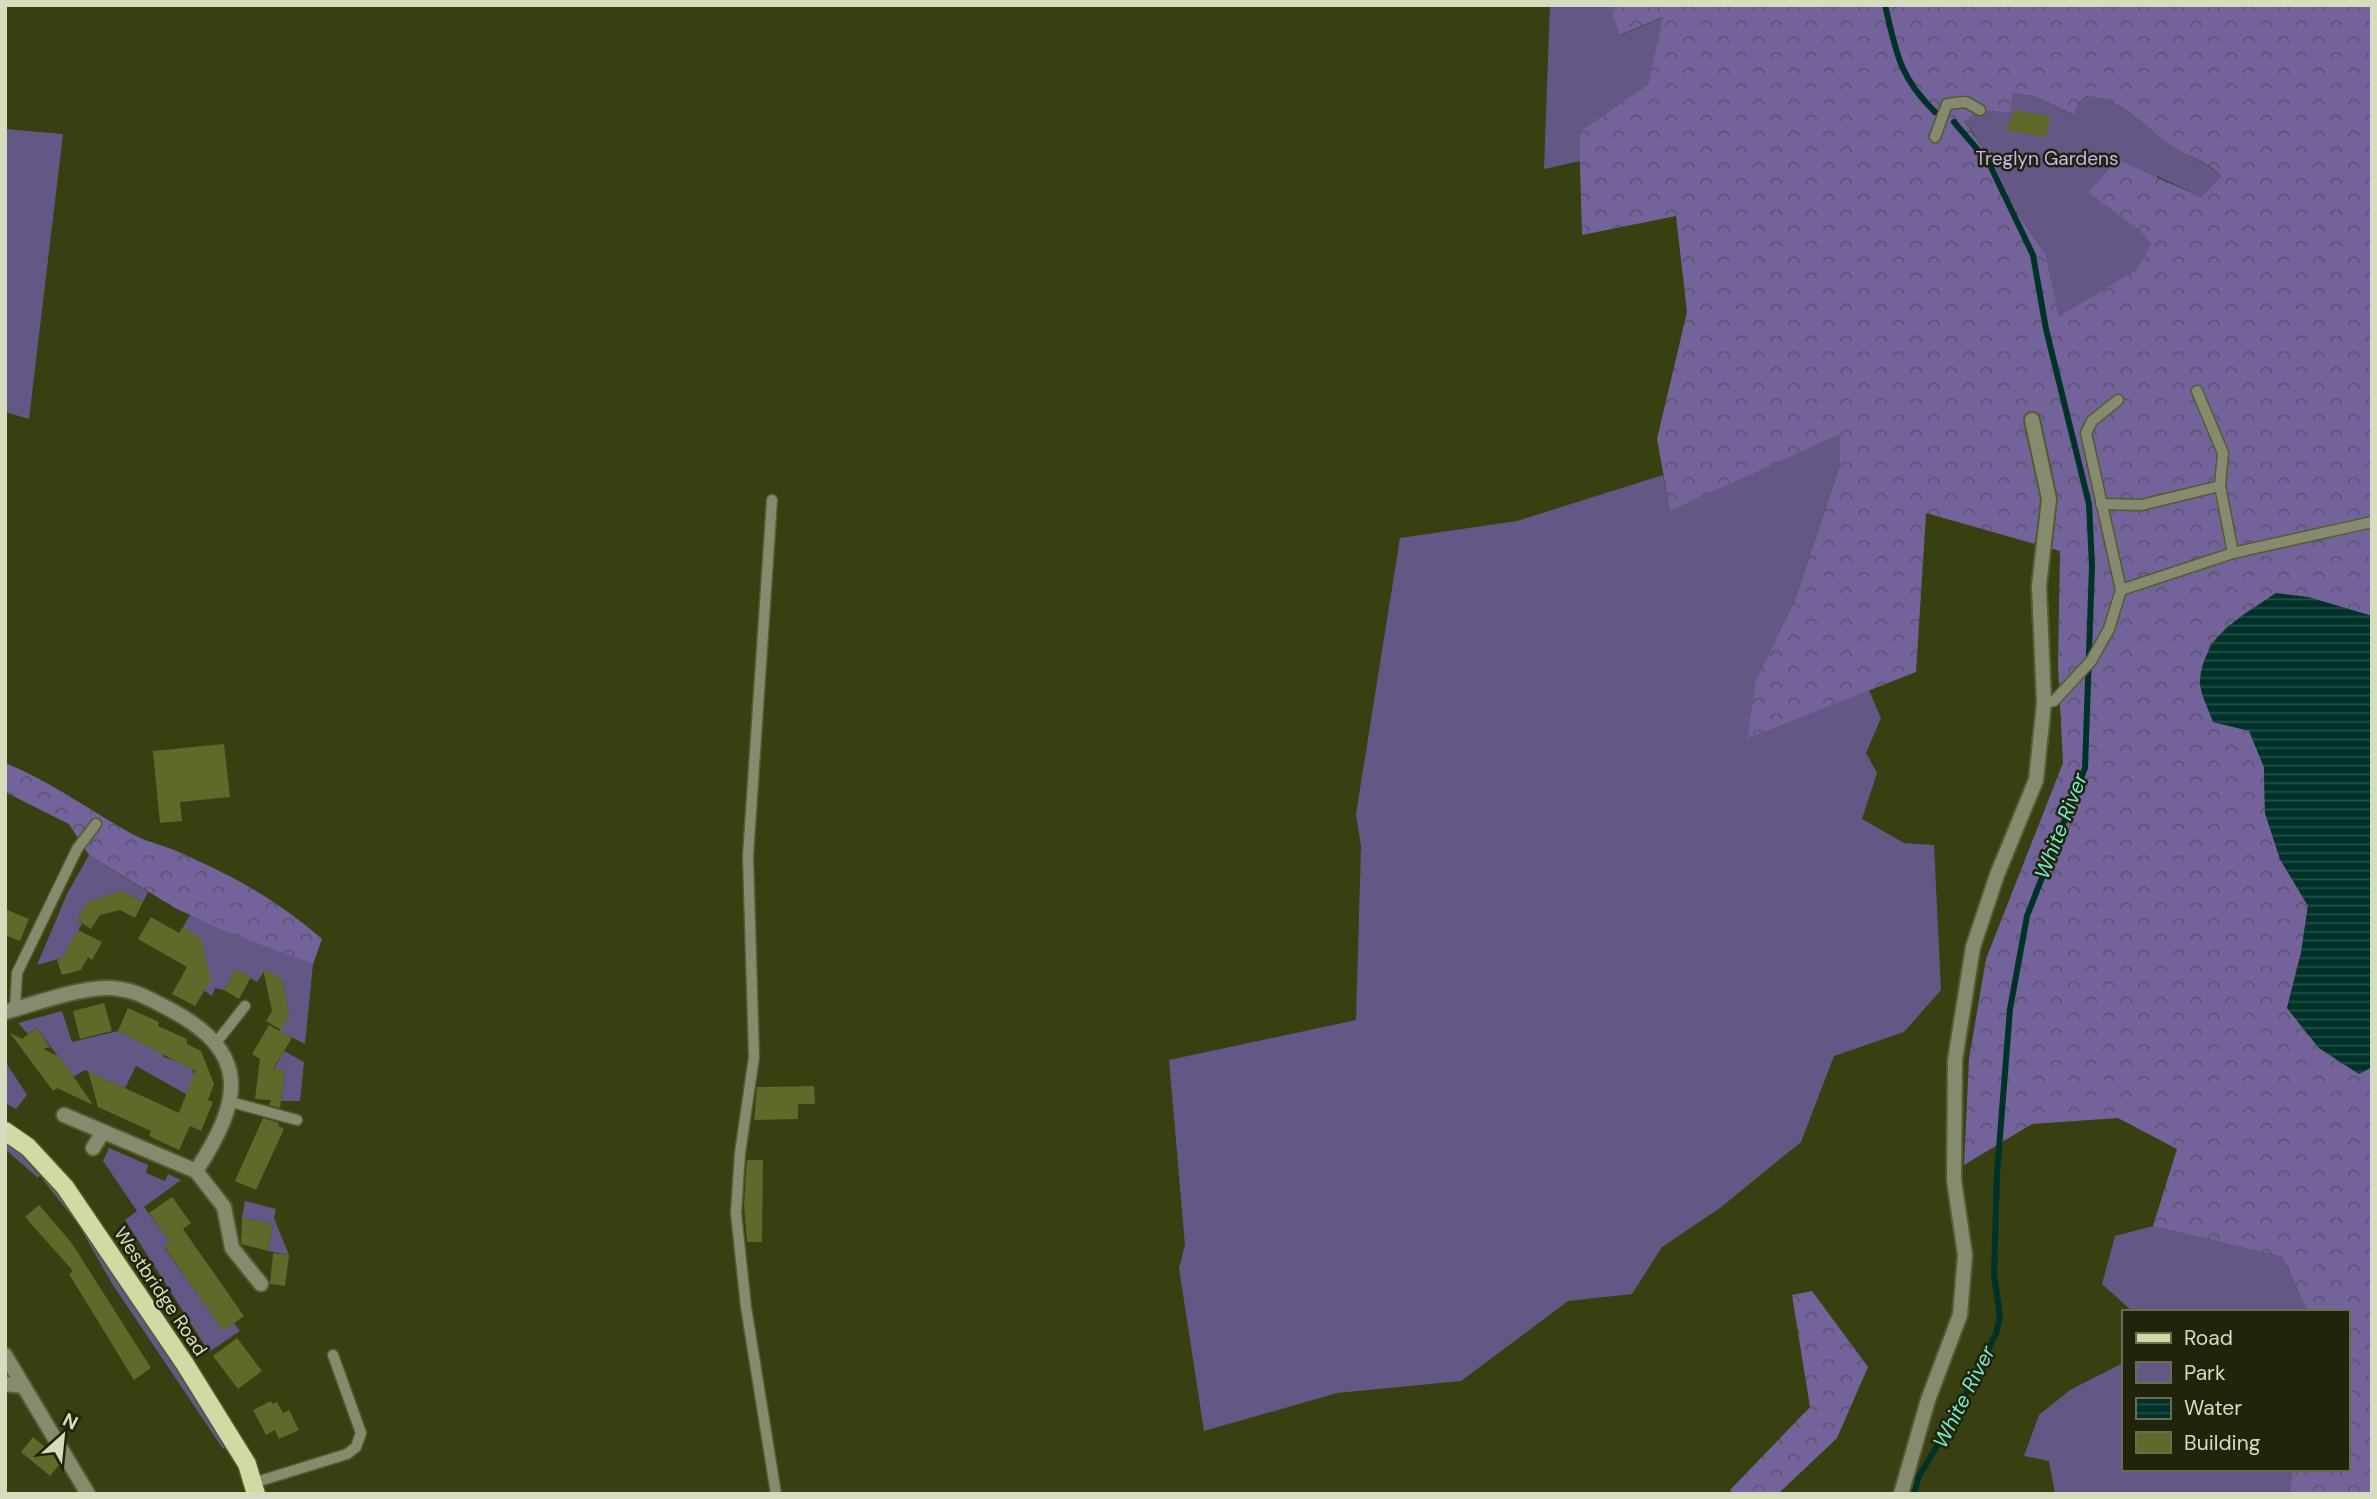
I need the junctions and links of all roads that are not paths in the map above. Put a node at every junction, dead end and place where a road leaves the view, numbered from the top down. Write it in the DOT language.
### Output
graph roads {
  1 [pos="1980,110"];
  2 [pos="1935,137"];
  3 [pos="2197,391"];
  4 [pos="2118,400"];
  5 [pos="2032,420"];
  6 [pos="2220,486"];
  7 [pos="772,500"];
  8 [pos="2101,504"];
  9 [pos="2372,522"];
  10 [pos="2233,553"];
  11 [pos="2121,590"];
  12 [pos="2043,703"];
  13 [pos="96,824"];
  14 [pos="245,1006"];
  15 [pos="10,1010"];
  16 [pos="215,1044"];
  17 [pos="231,1102"];
  18 [pos="64,1115"];
  19 [pos="298,1120"];
  20 [pos="5,1131"];
  21 [pos="103,1132"];
  22 [pos="93,1148"];
  23 [pos="196,1171"];
  24 [pos="261,1284"];
  25 [pos="332,1355"];
  26 [pos="5,1356"];
  27 [pos="5,1384"];
  28 [pos="23,1385"];
  29 [pos="255,1488"];
  30 [pos="86,1492"];
  31 [pos="776,1494"];
  32 [pos="1901,1494"];
  1 -- 2 [label="lane"];
  3 -- 6 [label="lane"];
  4 -- 8 [label="lane"];
  5 -- 12 [label="street"];
  6 -- 8 [label="lane"];
  6 -- 10 [label="lane"];
  7 -- 31 [label="lane"];
  8 -- 11 [label="lane"];
  9 -- 10 [label="lane"];
  10 -- 11 [label="lane"];
  11 -- 12 [label="lane"];
  12 -- 32 [label="street"];
  13 -- 15 [label="lane"];
  14 -- 16 [label="lane"];
  15 -- 16 [label="street"];
  16 -- 17 [label="street"];
  17 -- 19 [label="lane"];
  17 -- 23 [label="street"];
  18 -- 21 [label="street"];
  20 -- 29 [label="main road, Westbridge Road"];
  21 -- 22 [label="street"];
  21 -- 23 [label="street"];
  23 -- 24 [label="street"];
  25 -- 29 [label="lane"];
  26 -- 28 [label="street"];
  27 -- 28 [label="street"];
  28 -- 30 [label="street"];
}
